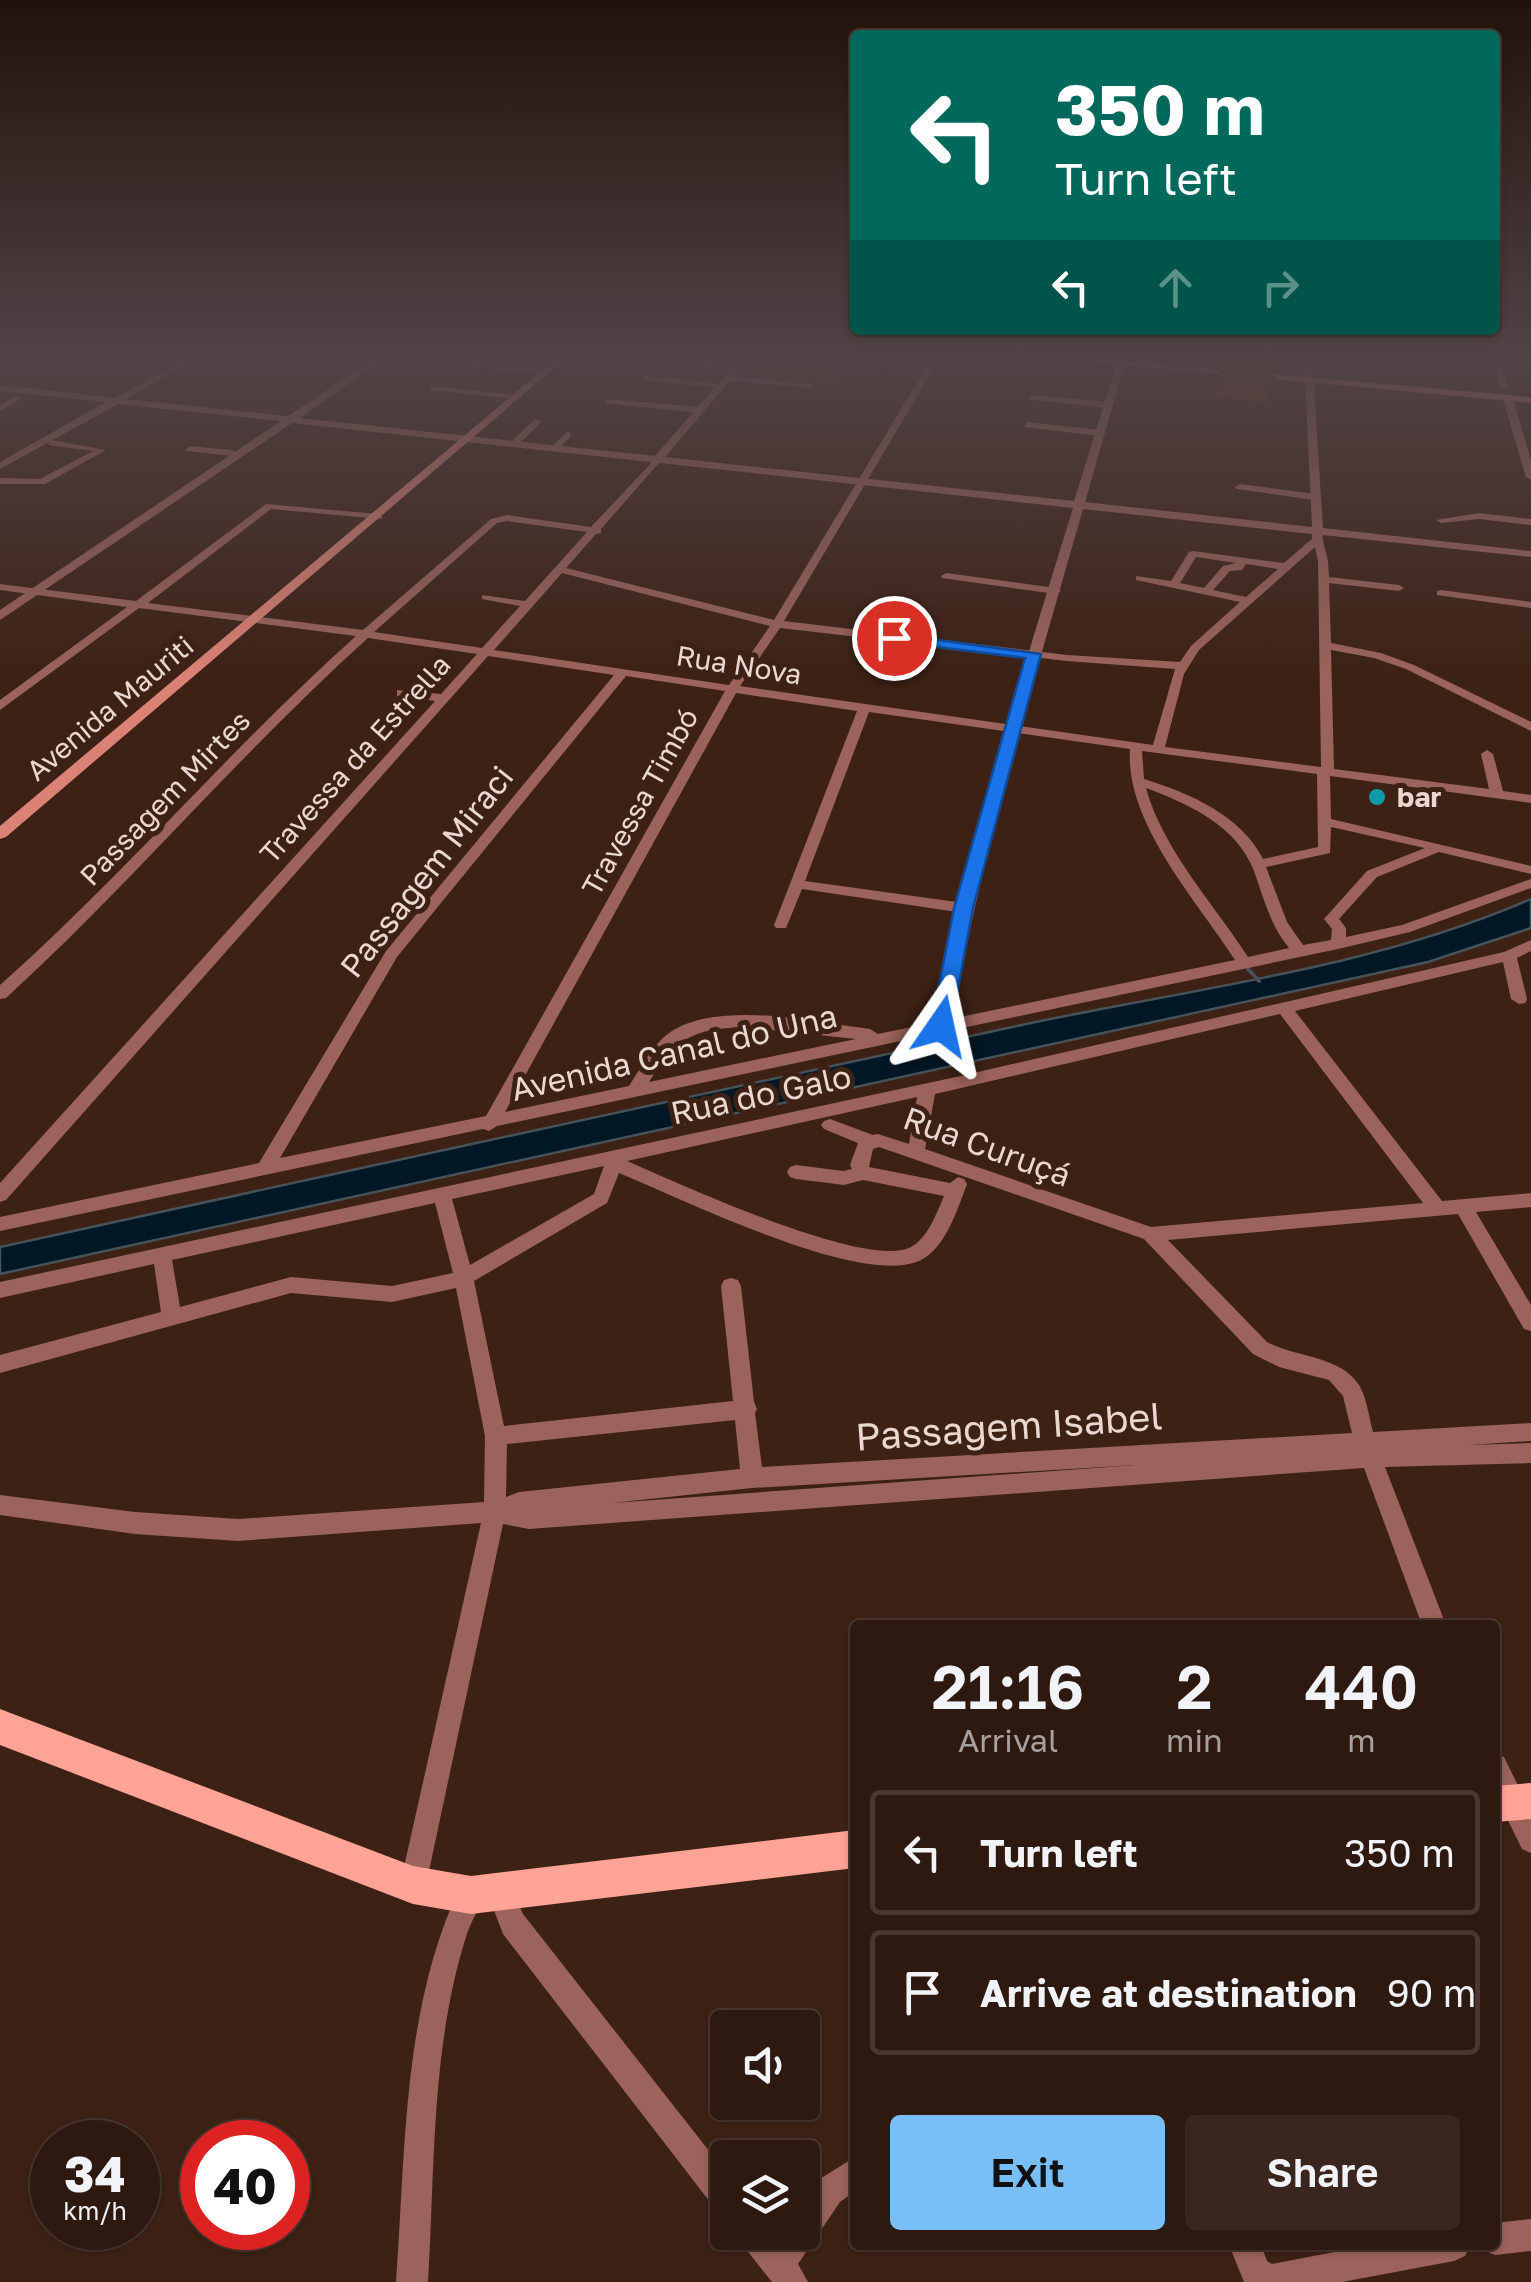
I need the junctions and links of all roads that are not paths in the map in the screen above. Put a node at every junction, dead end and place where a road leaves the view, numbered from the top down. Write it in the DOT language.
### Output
graph roads {
  1 [pos="79,462"];
  2 [pos="219,462"];
  3 [pos="222,462"];
  4 [pos="442,462"];
  5 [pos="656,462"];
  6 [pos="684,462"];
  7 [pos="876,462"];
  8 [pos="1091,462"];
  9 [pos="1313,462"];
  10 [pos="866,480"];
  11 [pos="0,481"];
  12 [pos="1240,487"];
  13 [pos="174,495"];
  14 [pos="1315,496"];
  15 [pos="1079,504"];
  16 [pos="378,517"];
  17 [pos="1440,520"];
  18 [pos="1531,522"];
  19 [pos="597,530"];
  20 [pos="1318,535"];
  21 [pos="1531,554"];
  22 [pos="1244,559"];
  23 [pos="1288,567"];
  24 [pos="558,569"];
  25 [pos="946,576"];
  26 [pos="1140,578"];
  27 [pos="1323,579"];
  28 [pos="1174,585"];
  29 [pos="0,587"];
  30 [pos="1399,588"];
  31 [pos="1056,591"];
  32 [pos="1207,591"];
  33 [pos="30,592"];
  34 [pos="1441,594"];
  35 [pos="486,596"];
  36 [pos="1250,601"];
  37 [pos="139,604"];
  38 [pos="526,604"];
  39 [pos="1531,605"];
  40 [pos="0,612"];
  41 [pos="253,620"];
  42 [pos="778,624"];
  43 [pos="364,634"];
  44 [pos="1326,646"];
  45 [pos="485,652"];
  46 [pos="1033,654"];
  47 [pos="1182,666"];
  48 [pos="622,673"];
  49 [pos="732,690"];
  50 [pos="402,693"];
  51 [pos="443,698"];
  52 [pos="0,706"];
  53 [pos="864,709"];
  54 [pos="1531,727"];
  55 [pos="1012,730"];
  56 [pos="1136,746"];
  57 [pos="1158,751"];
  58 [pos="1487,754"];
  59 [pos="1326,772"];
  60 [pos="1136,782"];
  61 [pos="1496,795"];
  62 [pos="1531,800"];
  63 [pos="1326,822"];
  64 [pos="0,834"];
  65 [pos="1433,850"];
  66 [pos="1259,864"];
  67 [pos="1531,870"];
  68 [pos="1531,883"];
  69 [pos="796,884"];
  70 [pos="964,908"];
  71 [pos="781,926"];
  72 [pos="1338,944"];
  73 [pos="1531,945"];
  74 [pos="1300,951"];
  75 [pos="1508,956"];
  76 [pos="1244,962"];
  77 [pos="0,994"];
  78 [pos="1520,1000"];
  79 [pos="1284,1008"];
  80 [pos="941,1026"];
  81 [pos="801,1028"];
  82 [pos="881,1037"];
  83 [pos="813,1053"];
  84 [pos="635,1090"];
  85 [pos="927,1090"];
  86 [pos="489,1124"];
  87 [pos="830,1125"];
  88 [pos="870,1141"];
  89 [pos="916,1153"];
  90 [pos="615,1160"];
  91 [pos="264,1170"];
  92 [pos="964,1170"];
  93 [pos="796,1172"];
  94 [pos="863,1172"];
  95 [pos="955,1192"];
  96 [pos="440,1193"];
  97 [pos="0,1195"];
  98 [pos="1531,1200"];
  99 [pos="1462,1204"];
  100 [pos="1435,1205"];
  101 [pos="0,1224"];
  102 [pos="1151,1234"];
  103 [pos="162,1254"];
  104 [pos="464,1278"];
  105 [pos="730,1286"];
  106 [pos="0,1290"];
  107 [pos="172,1319"];
  108 [pos="1531,1323"];
  109 [pos="0,1364"];
  110 [pos="747,1409"];
  111 [pos="1531,1432"];
  112 [pos="496,1436"];
  113 [pos="1367,1449"];
  114 [pos="1531,1453"];
  115 [pos="752,1478"];
  116 [pos="0,1505"];
  117 [pos="495,1512"];
  118 [pos="1432,1620"];
  119 [pos="0,1727"];
  120 [pos="1500,1777"];
  121 [pos="1512,1803"];
  122 [pos="1531,1840"];
  123 [pos="850,1850"];
  124 [pos="413,1885"];
  125 [pos="485,1893"];
  126 [pos="850,2176"];
  127 [pos="710,2177"];
  128 [pos="820,2204"];
  129 [pos="1531,2235"];
  130 [pos="1500,2239"];
  131 [pos="766,2250"];
  132 [pos="794,2250"];
  133 [pos="1247,2250"];
  134 [pos="1428,2250"];
  135 [pos="785,2274"];
  136 [pos="412,2282"];
  1 -- 11 [label="street"];
  2 -- 13 [label="street"];
  3 -- 13 [label="street"];
  4 -- 16 [label="main road, Avenida Mauriti"];
  5 -- 19 [label="street, Travessa da Estrella"];
  6 -- 10 [label="street"];
  7 -- 10 [label="street, Travessa Timbó"];
  8 -- 15 [label="street"];
  9 -- 14 [label="street"];
  10 -- 15 [label="street"];
  10 -- 42 [label="street, Travessa Timbó"];
  12 -- 14 [label="street"];
  13 -- 33 [label="street"];
  14 -- 20 [label="street"];
  15 -- 20 [label="street"];
  15 -- 31 [label="street"];
  16 -- 37 [label="street"];
  16 -- 41 [label="main road, Avenida Mauriti"];
  17 -- 18 [label="street"];
  19 -- 24 [label="street, Travessa da Estrella"];
  19 -- 43 [label="street, Passagem Mirtes"];
  20 -- 21 [label="street"];
  20 -- 23 [label="street"];
  20 -- 27 [label="street"];
  22 -- 23 [label="street"];
  22 -- 28 [label="street"];
  22 -- 32 [label="street"];
  23 -- 36 [label="street"];
  24 -- 38 [label="street, Travessa da Estrella"];
  24 -- 42 [label="street"];
  25 -- 31 [label="street"];
  26 -- 28 [label="street"];
  27 -- 30 [label="street"];
  27 -- 44 [label="street"];
  28 -- 32 [label="street"];
  29 -- 33 [label="street, Rua Nova"];
  31 -- 46 [label="street"];
  32 -- 36 [label="street"];
  33 -- 37 [label="street, Rua Nova"];
  33 -- 40 [label="street"];
  34 -- 39 [label="street"];
  35 -- 38 [label="street"];
  36 -- 47 [label="street"];
  37 -- 41 [label="street, Rua Nova"];
  37 -- 52 [label="street"];
  38 -- 45 [label="street, Travessa da Estrella"];
  41 -- 43 [label="street, Rua Nova"];
  41 -- 64 [label="main road, Avenida Mauriti"];
  42 -- 46 [label="street"];
  42 -- 49 [label="street, Travessa Timbó"];
  43 -- 45 [label="street, Rua Nova"];
  43 -- 77 [label="street, Passagem Mirtes"];
  44 -- 54 [label="street"];
  44 -- 59 [label="street"];
  45 -- 48 [label="street, Rua Nova"];
  45 -- 51 [label="street, Travessa da Estrella"];
  46 -- 47 [label="street"];
  46 -- 55 [label="street"];
  47 -- 57 [label="street"];
  48 -- 49 [label="street, Rua Nova"];
  48 -- 91 [label="street, Passagem Miraci"];
  49 -- 53 [label="street, Rua Nova"];
  49 -- 86 [label="street, Travessa Timbó"];
  50 -- 51 [label="street"];
  51 -- 97 [label="street, Travessa da Estrella"];
  53 -- 55 [label="street, Rua Nova"];
  53 -- 69 [label="street"];
  55 -- 56 [label="street, Rua Nova"];
  55 -- 70 [label="street"];
  56 -- 57 [label="street, Rua Nova"];
  56 -- 60 [label="street"];
  57 -- 59 [label="street, Rua Nova"];
  58 -- 61 [label="street"];
  59 -- 61 [label="street, Rua Nova"];
  59 -- 63 [label="street"];
  60 -- 66 [label="street"];
  60 -- 76 [label="street"];
  61 -- 62 [label="street, Rua Nova"];
  63 -- 65 [label="street"];
  63 -- 66 [label="street"];
  65 -- 67 [label="street"];
  65 -- 72 [label="street"];
  66 -- 74 [label="street"];
  68 -- 72 [label="street, Avenida Canal do Una"];
  69 -- 70 [label="street"];
  69 -- 71 [label="street"];
  70 -- 80 [label="street"];
  72 -- 74 [label="street, Avenida Canal do Una"];
  73 -- 75 [label="street, Rua do Galo"];
  74 -- 76 [label="street, Avenida Canal do Una"];
  75 -- 78 [label="street"];
  75 -- 79 [label="street, Rua do Galo"];
  76 -- 80 [label="street, Avenida Canal do Una"];
  79 -- 85 [label="street, Rua do Galo"];
  79 -- 100 [label="street"];
  80 -- 82 [label="street, Avenida Canal do Una"];
  81 -- 82 [label="street"];
  81 -- 83 [label="street"];
  81 -- 84 [label="street"];
  82 -- 83 [label="street, Avenida Canal do Una"];
  83 -- 84 [label="street, Avenida Canal do Una"];
  84 -- 86 [label="street, Avenida Canal do Una"];
  85 -- 89 [label="street"];
  85 -- 90 [label="street, Rua do Galo"];
  86 -- 91 [label="street, Avenida Canal do Una"];
  87 -- 88 [label="street"];
  88 -- 89 [label="street, Rua Curuçá"];
  88 -- 94 [label="street, Rua Curuçá"];
  89 -- 92 [label="street, Rua Curuçá"];
  90 -- 95 [label="street"];
  90 -- 96 [label="street, Rua do Galo"];
  90 -- 104 [label="street"];
  91 -- 101 [label="street, Avenida Canal do Una"];
  92 -- 95 [label="street"];
  92 -- 102 [label="street, Rua Curuçá"];
  93 -- 94 [label="street"];
  94 -- 95 [label="street, Rua Curuçá"];
  96 -- 103 [label="street, Rua do Galo"];
  96 -- 104 [label="street"];
  98 -- 99 [label="street, Rua Curuçá"];
  99 -- 100 [label="street, Rua Curuçá"];
  99 -- 108 [label="street"];
  100 -- 102 [label="street, Rua Curuçá"];
  102 -- 113 [label="street, Rua Curuçá"];
  103 -- 106 [label="street, Rua do Galo"];
  103 -- 107 [label="street"];
  104 -- 107 [label="street"];
  104 -- 112 [label="street"];
  105 -- 110 [label="street"];
  107 -- 109 [label="street"];
  110 -- 112 [label="street"];
  110 -- 115 [label="street"];
  111 -- 113 [label="street, Passagem Isabel"];
  112 -- 117 [label="street"];
  113 -- 114 [label="street, Passagem Isabel"];
  113 -- 115 [label="street, Passagem Isabel"];
  113 -- 117 [label="street, Passagem Isabel"];
  113 -- 118 [label="street"];
  115 -- 117 [label="street, Passagem Isabel"];
  116 -- 117 [label="street, Passagem Isabel"];
  117 -- 124 [label="street"];
  119 -- 124 [label="main road"];
  120 -- 121 [label="street"];
  121 -- 122 [label="street"];
  123 -- 125 [label="main road"];
  124 -- 125 [label="main road"];
  125 -- 127 [label="street"];
  125 -- 136 [label="street"];
  126 -- 128 [label="street"];
  129 -- 130 [label="street"];
  131 -- 135 [label="street"];
  132 -- 135 [label="street"];
  133 -- 134 [label="street"];
}
